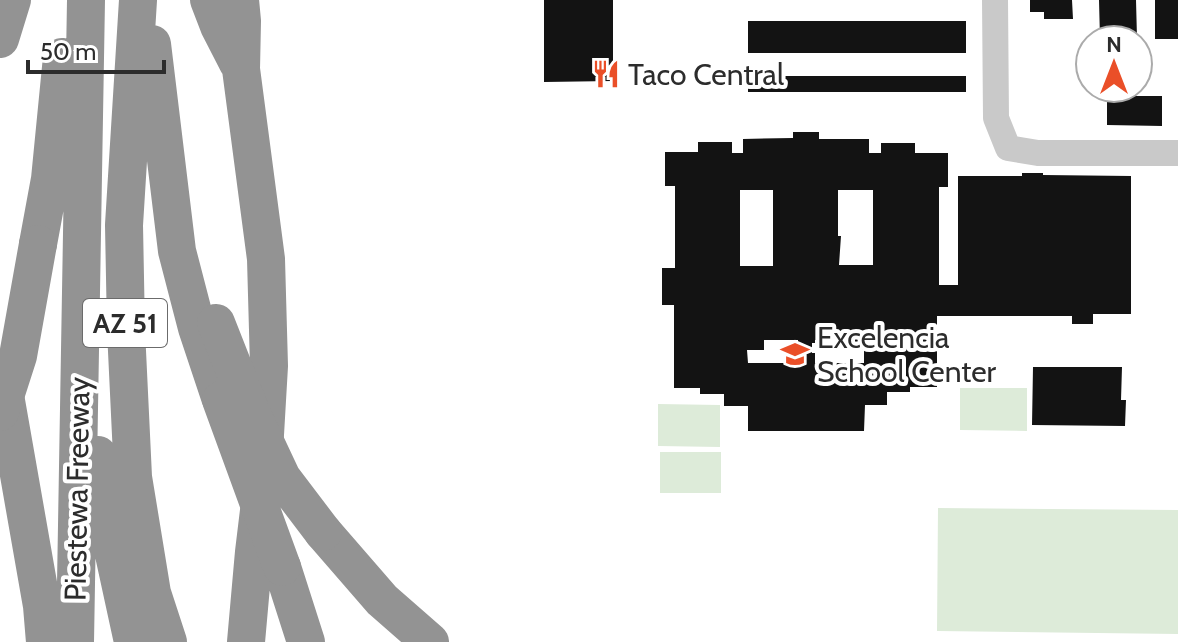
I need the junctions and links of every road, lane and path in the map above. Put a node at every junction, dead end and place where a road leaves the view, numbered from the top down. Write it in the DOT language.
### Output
graph roads {
  1 [pos="12,0"];
  2 [pos="76,0"];
  3 [pos="86,0"];
  4 [pos="138,0"];
  5 [pos="148,0"];
  6 [pos="209,0"];
  7 [pos="240,0"];
  8 [pos="995,0"];
  9 [pos="0,39"];
  10 [pos="241,69"];
  11 [pos="160,118"];
  12 [pos="1178,153"];
  13 [pos="66,188"];
  14 [pos="36,244"];
  15 [pos="0,360"];
  16 [pos="0,367"];
  17 [pos="0,412"];
  18 [pos="45,642"];
  19 [pos="75,642"];
  20 [pos="133,642"];
  21 [pos="168,642"];
  22 [pos="246,642"];
  23 [pos="306,642"];
  24 [pos="430,642"];
  1 -- 9 [label="highway"];
  2 -- 13 [label="highway"];
  3 -- 13 [label="highway, Piestewa Freeway / AZ 51"];
  4 -- 21 [label="highway, Piestewa Freeway / AZ 51"];
  5 -- 11 [label="highway"];
  6 -- 10 [label="highway"];
  7 -- 10 [label="highway"];
  8 -- 12 [label="street"];
  10 -- 22 [label="highway"];
  11 -- 23 [label="highway, bridge"];
  11 -- 24 [label="highway, bridge"];
  13 -- 14 [label="highway"];
  13 -- 19 [label="highway, Piestewa Freeway / AZ 51"];
  13 -- 20 [label="highway"];
  14 -- 15 [label="highway"];
  14 -- 17 [label="highway, bridge"];
  16 -- 18 [label="highway"];
}
